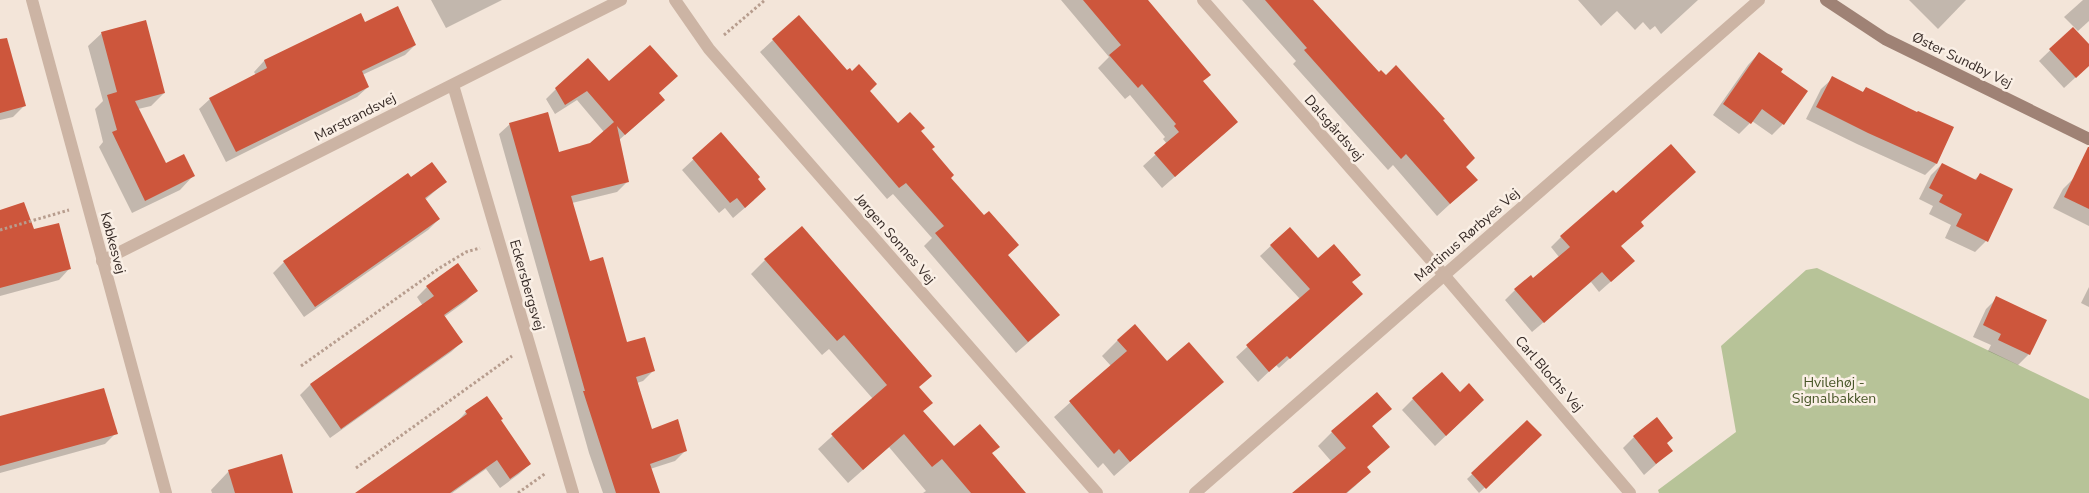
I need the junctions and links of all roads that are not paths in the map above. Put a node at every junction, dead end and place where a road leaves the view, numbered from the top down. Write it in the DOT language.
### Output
graph roads {
  1 [pos="32,0"];
  2 [pos="621,0"];
  3 [pos="675,0"];
  4 [pos="1203,0"];
  5 [pos="1759,0"];
  6 [pos="1826,0"];
  7 [pos="454,85"];
  8 [pos="2089,139"];
  9 [pos="102,260"];
  10 [pos="1444,276"];
  11 [pos="166,493"];
  12 [pos="573,493"];
  13 [pos="1097,493"];
  14 [pos="1195,493"];
  15 [pos="1630,493"];
  1 -- 9 [label="street, Købkesvej"];
  2 -- 7 [label="street, Marstrandsvej"];
  3 -- 13 [label="street, Jørgen Sonnes Vej"];
  4 -- 10 [label="street, Dalsgårdsvej"];
  5 -- 10 [label="street, Martinus Rørbyes Vej"];
  6 -- 8 [label="street, Øster Sundby Vej"];
  7 -- 9 [label="street, Marstrandsvej"];
  7 -- 12 [label="street, Eckersbergsvej"];
  9 -- 11 [label="street, Købkesvej"];
  10 -- 14 [label="street, Martinus Rørbyes Vej"];
  10 -- 15 [label="street, Carl Blochs Vej"];
}
